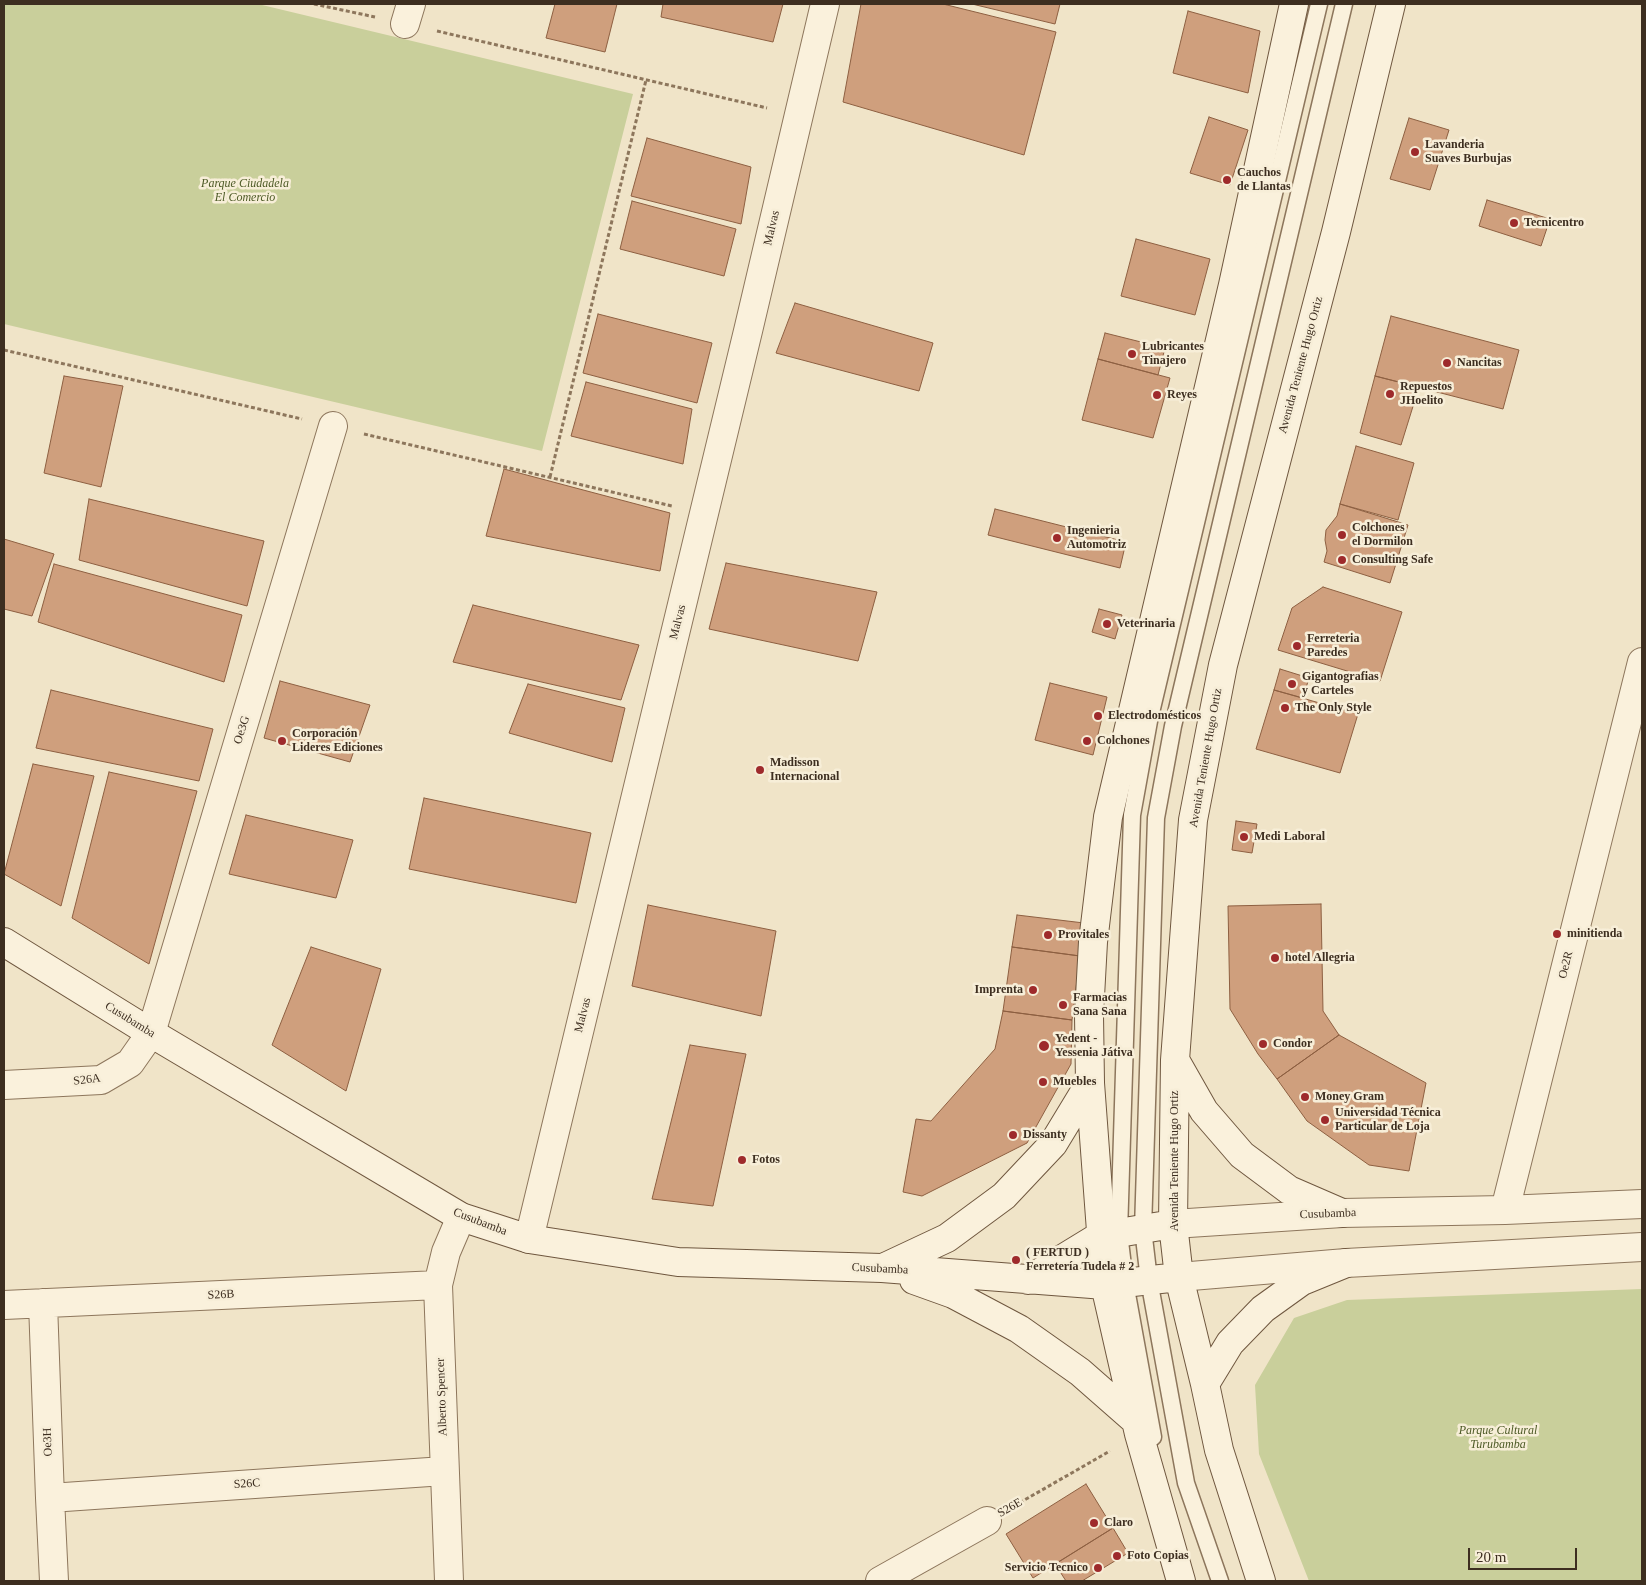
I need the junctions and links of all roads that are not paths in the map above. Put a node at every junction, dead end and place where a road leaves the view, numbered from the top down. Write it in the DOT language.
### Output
graph roads {
  1 [pos="825,4"];
  2 [pos="1294,4"];
  3 [pos="1319,4"];
  4 [pos="1344,4"];
  5 [pos="1391,4"];
  6 [pos="333,426"];
  7 [pos="1642,662"];
  8 [pos="4,942"];
  9 [pos="151,1033"];
  10 [pos="1175,1060"];
  11 [pos="1090,1083"];
  12 [pos="4,1084"];
  13 [pos="1642,1204"];
  14 [pos="1505,1210"];
  15 [pos="1342,1213"];
  16 [pos="461,1217"];
  17 [pos="1173,1224"];
  18 [pos="1121,1233"];
  19 [pos="529,1239"];
  20 [pos="1642,1247"];
  21 [pos="1346,1263"];
  22 [pos="882,1268"];
  23 [pos="1179,1277"];
  24 [pos="1028,1280"];
  25 [pos="1126,1283"];
  26 [pos="438,1285"];
  27 [pos="43,1303"];
  28 [pos="4,1305"];
  29 [pos="1205,1384"];
  30 [pos="1138,1428"];
  31 [pos="444,1471"];
  32 [pos="50,1498"];
  33 [pos="987,1521"];
  34 [pos="54,1581"];
  35 [pos="449,1581"];
  36 [pos="880,1581"];
  37 [pos="1181,1581"];
  38 [pos="1194,1581"];
  39 [pos="1220,1581"];
  40 [pos="1261,1581"];
  1 -- 19 [label="street, Malvas"];
  2 -- 11 [label="street"];
  3 -- 18 [label="lane"];
  4 -- 18 [label="lane"];
  5 -- 10 [label="street, Avenida Teniente Hugo Ortiz"];
  6 -- 9 [label="street, Oe3G"];
  7 -- 14 [label="street, Oe2R"];
  8 -- 9 [label="street, Cusubamba"];
  9 -- 12 [label="street, S26A"];
  9 -- 16 [label="street, Cusubamba"];
  10 -- 15 [label="street"];
  10 -- 17 [label="street, Avenida Teniente Hugo Ortiz"];
  11 -- 18 [label="street"];
  11 -- 22 [label="street"];
  13 -- 14 [label="street, Cusubamba"];
  14 -- 15 [label="street, Cusubamba"];
  15 -- 17 [label="street, Cusubamba"];
  16 -- 19 [label="street, Cusubamba"];
  16 -- 26 [label="street, Alberto Spencer"];
  17 -- 18 [label="street, Cusubamba"];
  17 -- 23 [label="street, Avenida Teniente Hugo Ortiz"];
  18 -- 24 [label="street, Cusubamba"];
  18 -- 25 [label="street"];
  18 -- 25 [label="lane"];
  19 -- 22 [label="street, Cusubamba"];
  20 -- 21 [label="street, Cusubamba"];
  21 -- 23 [label="street, Cusubamba"];
  21 -- 29 [label="street"];
  22 -- 24 [label="street, Cusubamba"];
  22 -- 30 [label="street"];
  23 -- 25 [label="street, Cusubamba"];
  23 -- 29 [label="street, Avenida Teniente Hugo Ortiz"];
  24 -- 25 [label="street, Cusubamba"];
  25 -- 30 [label="street"];
  25 -- 38 [label="lane"];
  25 -- 39 [label="lane"];
  26 -- 27 [label="street, S26B"];
  26 -- 31 [label="street, Alberto Spencer"];
  27 -- 28 [label="street, S26B"];
  27 -- 32 [label="street, Oe3H"];
  29 -- 40 [label="street, Avenida Teniente Hugo Ortiz"];
  30 -- 37 [label="street"];
  31 -- 32 [label="street, S26C"];
  31 -- 35 [label="street, Alberto Spencer"];
  32 -- 34 [label="street, Oe3H"];
  33 -- 36 [label="street, S26E"];
}
